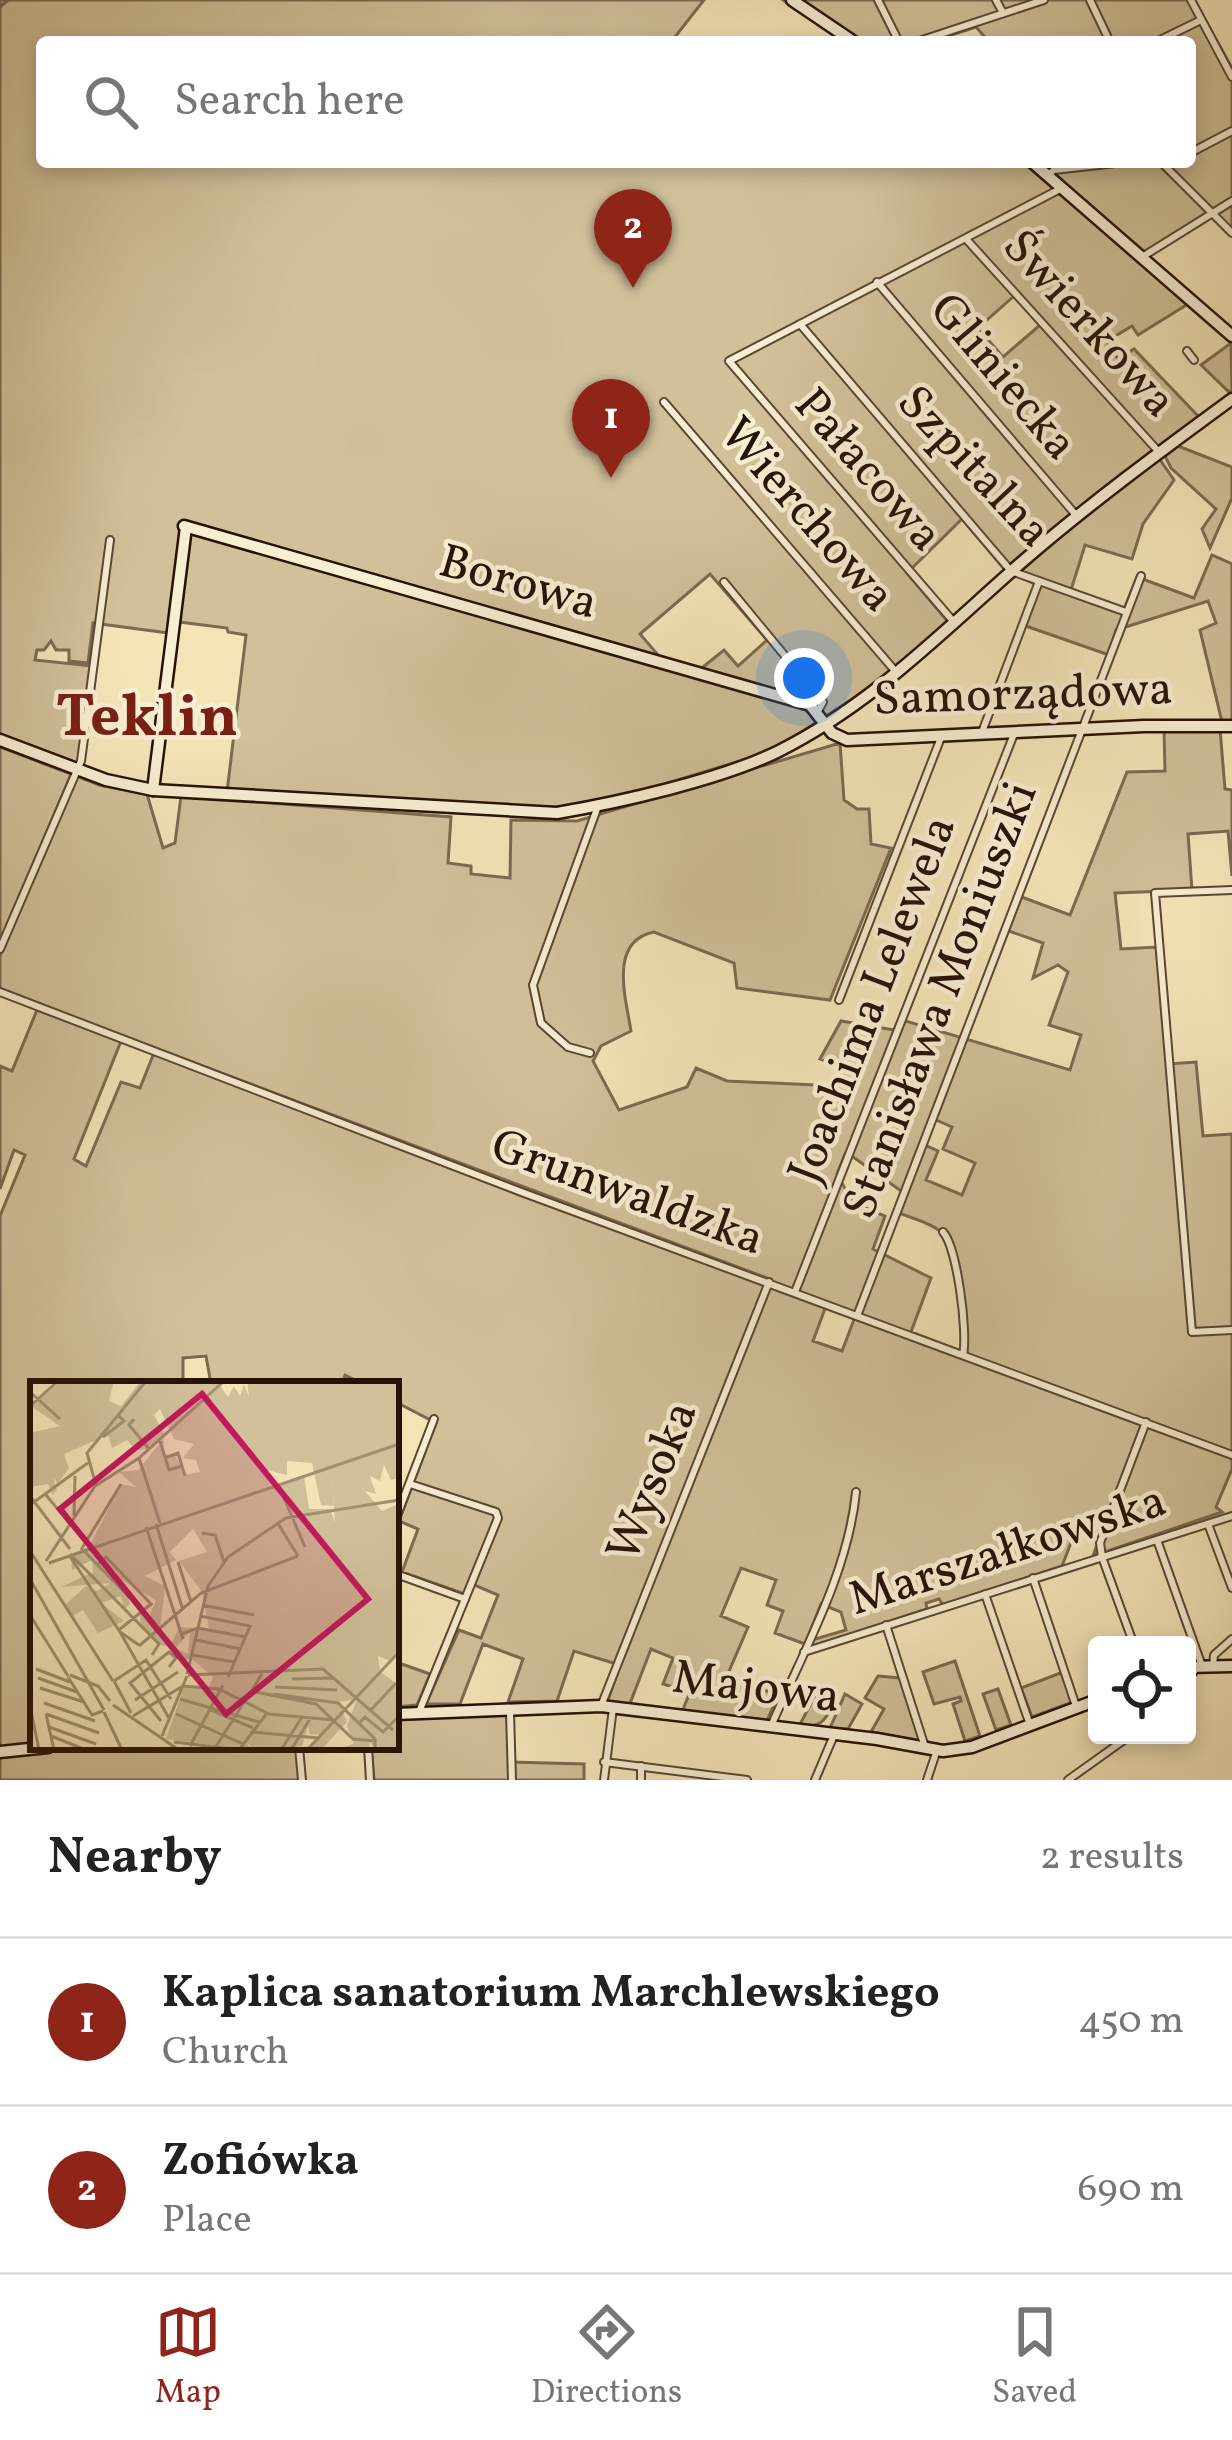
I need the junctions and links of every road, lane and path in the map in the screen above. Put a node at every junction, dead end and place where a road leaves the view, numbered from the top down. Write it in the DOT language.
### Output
graph roads {
  1 [pos="792,0"];
  2 [pos="878,0"];
  3 [pos="996,0"];
  4 [pos="1045,0"];
  5 [pos="1090,0"];
  6 [pos="1191,0"];
  7 [pos="1003,14"];
  8 [pos="1202,20"];
  9 [pos="845,36"];
  10 [pos="896,36"];
  11 [pos="935,36"];
  12 [pos="1107,36"];
  13 [pos="1169,36"];
  14 [pos="1232,76"];
  15 [pos="1232,131"];
  16 [pos="1196,150"];
  17 [pos="1041,168"];
  18 [pos="1072,168"];
  19 [pos="1167,168"];
  20 [pos="1049,174"];
  21 [pos="1063,188"];
  22 [pos="1232,201"];
  23 [pos="1212,213"];
  24 [pos="1232,232"];
  25 [pos="967,240"];
  26 [pos="1142,257"];
  27 [pos="877,282"];
  28 [pos="800,324"];
  29 [pos="1232,336"];
  30 [pos="1187,351"];
  31 [pos="1194,360"];
  32 [pos="1232,399"];
  33 [pos="664,402"];
  34 [pos="1160,454"];
  35 [pos="1077,517"];
  36 [pos="110,541"];
  37 [pos="1011,571"];
  38 [pos="1141,576"];
  39 [pos="724,582"];
  40 [pos="1039,583"];
  41 [pos="1127,612"];
  42 [pos="955,624"];
  43 [pos="898,674"];
  44 [pos="821,716"];
  45 [pos="1232,726"];
  46 [pos="1082,728"];
  47 [pos="1015,731"];
  48 [pos="982,732"];
  49 [pos="942,734"];
  50 [pos="0,740"];
  51 [pos="77,770"];
  52 [pos="153,790"];
  53 [pos="598,806"];
  54 [pos="1232,890"];
  55 [pos="1232,901"];
  56 [pos="0,949"];
  57 [pos="0,992"];
  58 [pos="839,1000"];
  59 [pos="590,1053"];
  60 [pos="943,1232"];
  61 [pos="769,1282"];
  62 [pos="794,1292"];
  63 [pos="857,1316"];
  64 [pos="1232,1330"];
  65 [pos="963,1355"];
  66 [pos="434,1419"];
  67 [pos="1146,1422"];
  68 [pos="1232,1454"];
  69 [pos="410,1484"];
  70 [pos="856,1492"];
  71 [pos="399,1493"];
  72 [pos="405,1496"];
  73 [pos="399,1511"];
  74 [pos="1232,1516"];
  75 [pos="1208,1523"];
  76 [pos="1157,1540"];
  77 [pos="1102,1557"];
  78 [pos="399,1575"];
  79 [pos="1033,1579"];
  80 [pos="1232,1588"];
  81 [pos="986,1594"];
  82 [pos="465,1599"];
  83 [pos="886,1625"];
  84 [pos="1131,1636"];
  85 [pos="1185,1636"];
  86 [pos="1232,1639"];
  87 [pos="804,1652"];
  88 [pos="1232,1666"];
  89 [pos="1196,1670"];
  90 [pos="1196,1671"];
  91 [pos="1088,1704"];
  92 [pos="607,1707"];
  93 [pos="509,1708"];
  94 [pos="1077,1708"];
  95 [pos="419,1712"];
  96 [pos="399,1714"];
  97 [pos="1030,1725"];
  98 [pos="770,1728"];
  99 [pos="834,1735"];
  100 [pos="1118,1744"];
  101 [pos="30,1749"];
  102 [pos="931,1749"];
  103 [pos="299,1750"];
  104 [pos="368,1750"];
  105 [pos="0,1752"];
  106 [pos="604,1762"];
  107 [pos="641,1766"];
  108 [pos="679,1775"];
  109 [pos="716,1777"];
  110 [pos="302,1780"];
  111 [pos="370,1780"];
  112 [pos="512,1780"];
  113 [pos="604,1780"];
  114 [pos="641,1780"];
  115 [pos="747,1780"];
  116 [pos="815,1780"];
  117 [pos="927,1780"];
  118 [pos="1068,1780"];
  1 -- 9 [label="street"];
  2 -- 10 [label="street"];
  3 -- 7 [label="street"];
  4 -- 7 [label="street"];
  5 -- 12 [label="street"];
  6 -- 8 [label="street"];
  7 -- 11 [label="street"];
  8 -- 13 [label="street"];
  8 -- 14 [label="street"];
  15 -- 16 [label="street"];
  17 -- 20 [label="street"];
  18 -- 20 [label="street"];
  19 -- 23 [label="street"];
  20 -- 21 [label="street"];
  21 -- 25 [label="street"];
  21 -- 26 [label="street"];
  22 -- 23 [label="street"];
  23 -- 24 [label="street"];
  23 -- 26 [label="street"];
  25 -- 27 [label="street"];
  25 -- 34 [label="street, Świerkowa"];
  26 -- 29 [label="street"];
  27 -- 28 [label="street"];
  27 -- 35 [label="street, Gliniecka"];
  28 -- 37 [label="street, Szpitalna"];
  28 -- 42 [label="street, Pałacowa"];
  30 -- 31 [label="street"];
  32 -- 34 [label="street"];
  33 -- 43 [label="street, Wierchowa"];
  34 -- 35 [label="street"];
  35 -- 37 [label="street"];
  36 -- 51 [label="street"];
  37 -- 40 [label="street, Szpitalna"];
  37 -- 42 [label="street"];
  38 -- 41 [label="street, Stanisława Moniuszki"];
  39 -- 44 [label="street"];
  40 -- 41 [label="street, Szpitalna"];
  40 -- 48 [label="street"];
  41 -- 46 [label="street, Stanisława Moniuszki"];
  42 -- 43 [label="street"];
  43 -- 44 [label="street"];
  44 -- 49 [label="street, Samorządowa"];
  44 -- 52 [label="street, Borowa"];
  44 -- 53 [label="street"];
  45 -- 46 [label="street, Samorządowa"];
  46 -- 47 [label="street, Samorządowa"];
  46 -- 63 [label="street, Stanisława Moniuszki"];
  47 -- 48 [label="street, Samorządowa"];
  47 -- 62 [label="street, Joachima Lelewela"];
  48 -- 49 [label="street, Samorządowa"];
  49 -- 58 [label="street"];
  50 -- 51 [label="street"];
  51 -- 52 [label="street"];
  51 -- 56 [label="street"];
  52 -- 53 [label="street"];
  53 -- 59 [label="street"];
  54 -- 55 [label="street"];
  54 -- 64 [label="street"];
  57 -- 61 [label="street, Grunwaldzka"];
  60 -- 65 [label="street"];
  61 -- 62 [label="street, Grunwaldzka"];
  61 -- 92 [label="street, Wysoka"];
  62 -- 63 [label="street, Grunwaldzka"];
  63 -- 65 [label="street, Grunwaldzka"];
  65 -- 67 [label="street, Grunwaldzka"];
  66 -- 69 [label="street"];
  67 -- 68 [label="street, Grunwaldzka"];
  67 -- 77 [label="street"];
  69 -- 72 [label="street"];
  69 -- 82 [label="street"];
  70 -- 87 [label="street"];
  71 -- 72 [label="street"];
  72 -- 73 [label="street"];
  74 -- 75 [label="street, Marszałkowska"];
  75 -- 76 [label="street, Marszałkowska"];
  75 -- 80 [label="street"];
  76 -- 77 [label="street, Marszałkowska"];
  76 -- 85 [label="street"];
  77 -- 79 [label="street, Marszałkowska"];
  77 -- 84 [label="street"];
  78 -- 82 [label="street"];
  79 -- 81 [label="street, Marszałkowska"];
  79 -- 94 [label="street"];
  81 -- 83 [label="street, Marszałkowska"];
  81 -- 97 [label="street"];
  82 -- 95 [label="street"];
  83 -- 87 [label="street, Marszałkowska"];
  83 -- 102 [label="street"];
  86 -- 89 [label="street"];
  87 -- 98 [label="street"];
  88 -- 90 [label="street"];
  91 -- 94 [label="street, Majowa"];
  92 -- 93 [label="street, Majowa"];
  92 -- 98 [label="street, Majowa"];
  92 -- 106 [label="street, Wysoka"];
  93 -- 95 [label="street, Majowa"];
  93 -- 112 [label="street"];
  94 -- 97 [label="street, Majowa"];
  95 -- 96 [label="street, Majowa"];
  97 -- 102 [label="street, Majowa"];
  98 -- 99 [label="street, Majowa"];
  99 -- 102 [label="street, Majowa"];
  99 -- 116 [label="street"];
  100 -- 118 [label="street"];
  101 -- 105 [label="street"];
  102 -- 117 [label="street"];
  103 -- 110 [label="street"];
  104 -- 111 [label="street"];
  106 -- 107 [label="street"];
  106 -- 113 [label="street, Wysoka"];
  107 -- 108 [label="street"];
  107 -- 114 [label="street"];
  108 -- 109 [label="street"];
  109 -- 115 [label="street"];
}
